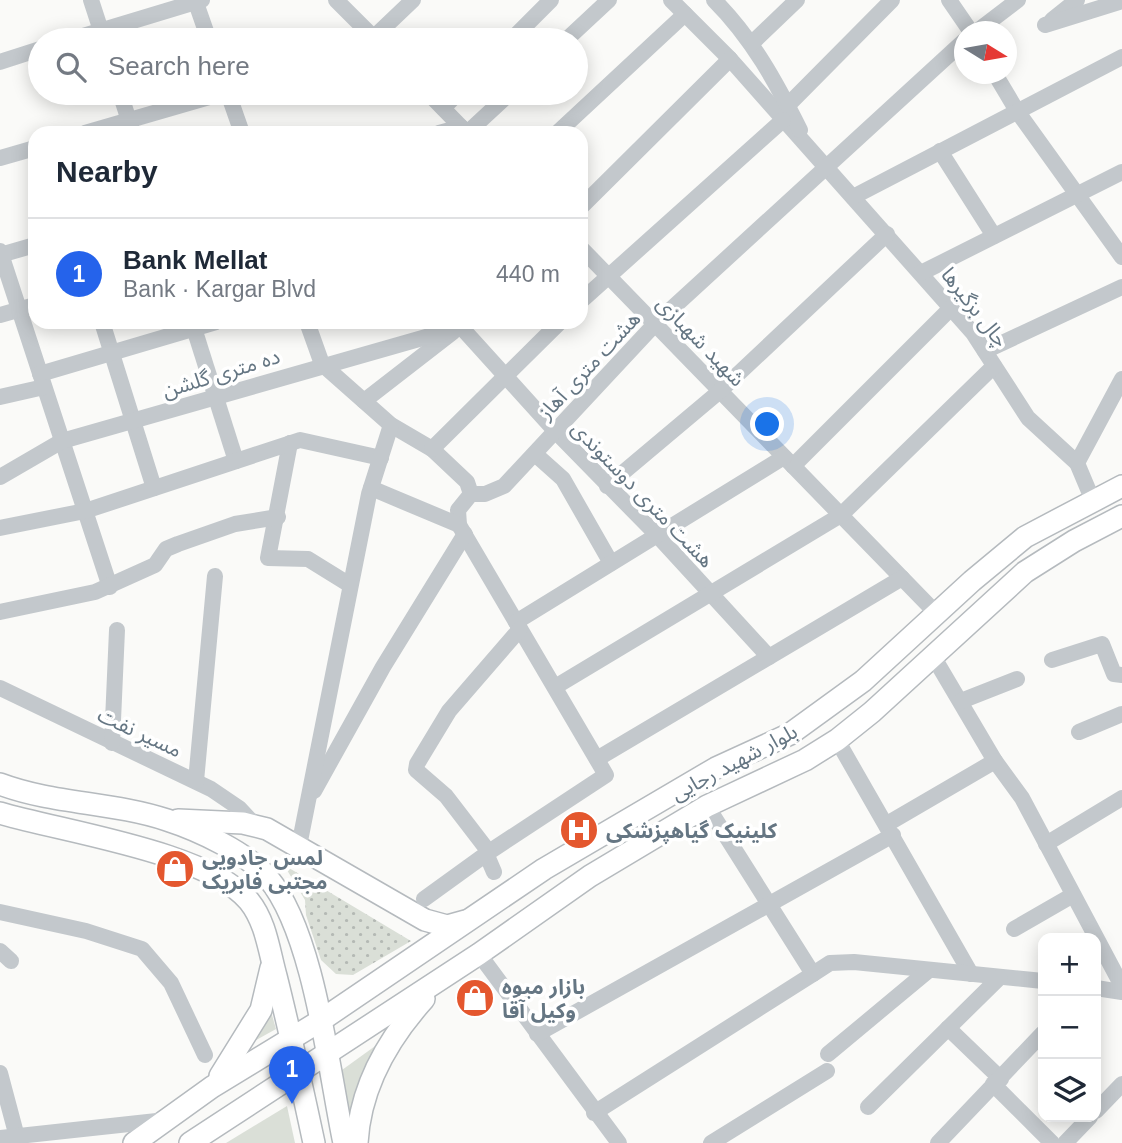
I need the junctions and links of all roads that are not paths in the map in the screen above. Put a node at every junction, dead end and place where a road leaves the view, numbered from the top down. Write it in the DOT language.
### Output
graph roads {
  1 [pos="91,0"];
  2 [pos="336,0"];
  3 [pos="413,0"];
  4 [pos="551,0"];
  5 [pos="609,0"];
  6 [pos="671,0"];
  7 [pos="714,0"];
  8 [pos="797,0"];
  9 [pos="892,0"];
  10 [pos="949,0"];
  11 [pos="1018,0"];
  12 [pos="1077,0"];
  13 [pos="197,1"];
  14 [pos="1122,1"];
  15 [pos="685,14"];
  16 [pos="965,21"];
  17 [pos="988,21"];
  18 [pos="100,28"];
  19 [pos="124,28"];
  20 [pos="205,28"];
  21 [pos="362,28"];
  22 [pos="385,28"];
  23 [pos="523,28"];
  24 [pos="579,28"];
  25 [pos="751,44"];
  26 [pos="954,50"];
  27 [pos="28,53"];
  28 [pos="1122,57"];
  29 [pos="730,59"];
  30 [pos="0,62"];
  31 [pos="1001,84"];
  32 [pos="588,104"];
  33 [pos="124,105"];
  34 [pos="192,105"];
  35 [pos="230,105"];
  36 [pos="440,105"];
  37 [pos="446,105"];
  38 [pos="496,105"];
  39 [pos="587,105"];
  40 [pos="443,108"];
  41 [pos="1017,111"];
  42 [pos="785,113"];
  43 [pos="131,126"];
  44 [pos="134,126"];
  45 [pos="239,126"];
  46 [pos="460,126"];
  47 [pos="471,126"];
  48 [pos="565,126"];
  49 [pos="28,150"];
  50 [pos="940,151"];
  51 [pos="0,158"];
  52 [pos="826,166"];
  53 [pos="1122,172"];
  54 [pos="1078,194"];
  55 [pos="853,197"];
  56 [pos="588,200"];
  57 [pos="887,234"];
  58 [pos="994,236"];
  59 [pos="28,247"];
  60 [pos="0,254"];
  61 [pos="588,255"];
  62 [pos="1122,257"];
  63 [pos="921,273"];
  64 [pos="608,275"];
  65 [pos="1122,287"];
  66 [pos="588,294"];
  67 [pos="27,307"];
  68 [pos="951,308"];
  69 [pos="0,315"];
  70 [pos="655,324"];
  71 [pos="31,329"];
  72 [pos="104,329"];
  73 [pos="181,329"];
  74 [pos="194,329"];
  75 [pos="309,329"];
  76 [pos="446,329"];
  77 [pos="457,329"];
  78 [pos="467,329"];
  79 [pos="552,329"];
  80 [pos="985,351"];
  81 [pos="112,353"];
  82 [pos="322,365"];
  83 [pos="994,366"];
  84 [pos="503,376"];
  85 [pos="1122,379"];
  86 [pos="42,381"];
  87 [pos="720,391"];
  88 [pos="0,397"];
  89 [pos="216,397"];
  90 [pos="364,401"];
  91 [pos="133,421"];
  92 [pos="391,425"];
  93 [pos="555,432"];
  94 [pos="62,441"];
  95 [pos="295,441"];
  96 [pos="432,449"];
  97 [pos="535,454"];
  98 [pos="381,457"];
  99 [pos="236,461"];
  100 [pos="789,461"];
  101 [pos="1077,463"];
  102 [pos="0,477"];
  103 [pos="607,486"];
  104 [pos="1122,486"];
  105 [pos="154,488"];
  106 [pos="371,488"];
  107 [pos="471,494"];
  108 [pos="1093,501"];
  109 [pos="85,511"];
  110 [pos="841,516"];
  111 [pos="1122,516"];
  112 [pos="278,517"];
  113 [pos="0,528"];
  114 [pos="462,529"];
  115 [pos="657,535"];
  116 [pos="611,563"];
  117 [pos="215,576"];
  118 [pos="902,578"];
  119 [pos="350,585"];
  120 [pos="110,587"];
  121 [pos="709,594"];
  122 [pos="0,612"];
  123 [pos="937,614"];
  124 [pos="518,625"];
  125 [pos="117,630"];
  126 [pos="933,656"];
  127 [pos="769,657"];
  128 [pos="1052,660"];
  129 [pos="1122,674"];
  130 [pos="1017,679"];
  131 [pos="555,687"];
  132 [pos="0,688"];
  133 [pos="961,701"];
  134 [pos="1122,714"];
  135 [pos="1079,732"];
  136 [pos="782,738"];
  137 [pos="837,740"];
  138 [pos="112,743"];
  139 [pos="597,759"];
  140 [pos="995,761"];
  141 [pos="796,764"];
  142 [pos="195,781"];
  143 [pos="0,784"];
  144 [pos="309,798"];
  145 [pos="1122,798"];
  146 [pos="707,806"];
  147 [pos="0,813"];
  148 [pos="167,820"];
  149 [pos="255,825"];
  150 [pos="890,829"];
  151 [pos="1046,844"];
  152 [pos="299,846"];
  153 [pos="489,852"];
  154 [pos="494,872"];
  155 [pos="1073,895"];
  156 [pos="424,899"];
  157 [pos="770,902"];
  158 [pos="0,912"];
  159 [pos="483,913"];
  160 [pos="1014,929"];
  161 [pos="479,954"];
  162 [pos="272,962"];
  163 [pos="810,969"];
  164 [pos="929,970"];
  165 [pos="971,974"];
  166 [pos="1000,977"];
  167 [pos="443,979"];
  168 [pos="1038,981"];
  169 [pos="1122,986"];
  170 [pos="1101,989"];
  171 [pos="1122,992"];
  172 [pos="320,1021"];
  173 [pos="948,1028"];
  174 [pos="537,1034"];
  175 [pos="292,1037"];
  176 [pos="1038,1038"];
  177 [pos="205,1055"];
  178 [pos="326,1056"];
  179 [pos="0,1073"];
  180 [pos="300,1074"];
  181 [pos="997,1081"];
  182 [pos="1122,1084"];
  183 [pos="212,1087"];
  184 [pos="1101,1106"];
  185 [pos="868,1107"];
  186 [pos="594,1113"];
  187 [pos="166,1119"];
  188 [pos="1085,1122"];
  189 [pos="18,1137"];
  190 [pos="0,1138"];
  191 [pos="134,1143"];
  192 [pos="190,1143"];
  193 [pos="314,1143"];
  194 [pos="344,1143"];
  195 [pos="357,1143"];
  196 [pos="619,1143"];
  197 [pos="710,1143"];
  198 [pos="939,1143"];
  199 [pos="1052,1143"];
  200 [pos="1065,1143"];
  1 -- 18 [label="street"];
  2 -- 21 [label="street"];
  3 -- 22 [label="street"];
  4 -- 23 [label="street"];
  5 -- 24 [label="street"];
  6 -- 15 [label="street, چال بزگیرها"];
  7 -- 25 [label="street, چال بزگیرها"];
  8 -- 25 [label="street"];
  9 -- 42 [label="street"];
  10 -- 16 [label="street"];
  11 -- 17 [label="street"];
  12 -- 14 [label="street"];
  13 -- 19 [label="street"];
  13 -- 20 [label="street"];
  15 -- 29 [label="street, چال بزگیرها"];
  15 -- 32 [label="street"];
  25 -- 42 [label="street, چال بزگیرها"];
  26 -- 52 [label="street, هشت متری آهاز"];
  27 -- 30 [label="street"];
  28 -- 41 [label="street"];
  29 -- 42 [label="street, چال بزگیرها"];
  29 -- 56 [label="street"];
  31 -- 41 [label="street"];
  33 -- 43 [label="street"];
  34 -- 44 [label="street"];
  35 -- 45 [label="street"];
  36 -- 40 [label="street"];
  37 -- 40 [label="street"];
  38 -- 47 [label="street"];
  39 -- 48 [label="street"];
  40 -- 46 [label="street"];
  41 -- 50 [label="street"];
  41 -- 54 [label="street"];
  42 -- 52 [label="street, چال بزگیرها"];
  42 -- 64 [label="street"];
  49 -- 51 [label="street"];
  50 -- 55 [label="street"];
  50 -- 58 [label="street"];
  52 -- 55 [label="street, چال بزگیرها"];
  52 -- 70 [label="street, هشت متری آهاز"];
  53 -- 54 [label="street"];
  54 -- 58 [label="street"];
  54 -- 62 [label="street"];
  55 -- 57 [label="street, چال بزگیرها"];
  57 -- 63 [label="street, چال بزگیرها"];
  57 -- 87 [label="street"];
  58 -- 63 [label="street"];
  59 -- 60 [label="street"];
  60 -- 67 [label="street"];
  61 -- 64 [label="street, شهید شهبازی"];
  63 -- 68 [label="street, چال بزگیرها"];
  64 -- 66 [label="street"];
  64 -- 70 [label="street, شهید شهبازی"];
  65 -- 80 [label="street"];
  67 -- 69 [label="street"];
  68 -- 80 [label="street, چال بزگیرها"];
  68 -- 100 [label="street"];
  70 -- 87 [label="street, شهید شهبازی"];
  70 -- 93 [label="street, هشت متری آهاز"];
  71 -- 86 [label="street"];
  72 -- 81 [label="street"];
  73 -- 81 [label="street"];
  74 -- 89 [label="street"];
  75 -- 82 [label="street"];
  76 -- 82 [label="street, ده متری گلشن"];
  77 -- 90 [label="street"];
  78 -- 84 [label="street, هشت متری دوستوندی"];
  79 -- 84 [label="street"];
  80 -- 83 [label="street, چال بزگیرها"];
  81 -- 86 [label="street"];
  81 -- 91 [label="street"];
  82 -- 89 [label="street, ده متری گلشن"];
  82 -- 90 [label="street"];
  83 -- 101 [label="street, چال بزگیرها"];
  83 -- 110 [label="street"];
  84 -- 93 [label="street, هشت متری دوستوندی"];
  84 -- 96 [label="street"];
  85 -- 101 [label="street"];
  86 -- 88 [label="street"];
  86 -- 94 [label="street"];
  87 -- 100 [label="street, شهید شهبازی"];
  87 -- 103 [label="street"];
  89 -- 91 [label="street, ده متری گلشن"];
  89 -- 99 [label="street"];
  90 -- 92 [label="street"];
  91 -- 94 [label="street, ده متری گلشن"];
  91 -- 105 [label="street"];
  92 -- 96 [label="street"];
  92 -- 98 [label="street"];
  93 -- 97 [label="street, هشت متری آهاز"];
  93 -- 103 [label="street, هشت متری دوستوندی"];
  94 -- 102 [label="street, ده متری گلشن"];
  94 -- 109 [label="street"];
  95 -- 98 [label="street"];
  95 -- 99 [label="street"];
  95 -- 112 [label="street"];
  96 -- 107 [label="street"];
  97 -- 107 [label="street, هشت متری آهاز"];
  97 -- 116 [label="street"];
  98 -- 106 [label="street"];
  99 -- 105 [label="street"];
  100 -- 110 [label="street, شهید شهبازی"];
  100 -- 115 [label="street"];
  101 -- 108 [label="street, چال بزگیرها"];
  103 -- 115 [label="street, هشت متری دوستوندی"];
  104 -- 108 [label="main road, بلوار شهید رجایی"];
  105 -- 109 [label="street"];
  106 -- 114 [label="street"];
  106 -- 119 [label="street"];
  107 -- 114 [label="street"];
  108 -- 123 [label="main road, بلوار شهید رجایی"];
  109 -- 113 [label="street"];
  109 -- 120 [label="street"];
  110 -- 118 [label="street, شهید شهبازی"];
  110 -- 121 [label="street"];
  111 -- 126 [label="main road, بلوار شهید رجایی"];
  112 -- 119 [label="street"];
  112 -- 120 [label="street"];
  114 -- 124 [label="street"];
  114 -- 144 [label="street"];
  115 -- 116 [label="street"];
  115 -- 121 [label="street, هشت متری دوستوندی"];
  116 -- 124 [label="street"];
  117 -- 142 [label="street"];
  118 -- 123 [label="street, شهید شهبازی"];
  118 -- 127 [label="street"];
  119 -- 144 [label="street"];
  120 -- 122 [label="street"];
  121 -- 127 [label="street, هشت متری دوستوندی"];
  121 -- 131 [label="street"];
  123 -- 136 [label="main road, بلوار شهید رجایی"];
  124 -- 131 [label="street"];
  124 -- 153 [label="street"];
  125 -- 138 [label="street"];
  126 -- 133 [label="street"];
  126 -- 137 [label="main road, بلوار شهید رجایی"];
  127 -- 139 [label="street"];
  128 -- 129 [label="street"];
  130 -- 133 [label="street"];
  131 -- 139 [label="street"];
  132 -- 138 [label="street, مسیر نفت"];
  133 -- 140 [label="street"];
  134 -- 135 [label="street"];
  136 -- 141 [label="main road"];
  136 -- 159 [label="main road, بلوار شهید رجایی"];
  137 -- 141 [label="main road, بلوار شهید رجایی"];
  137 -- 150 [label="street"];
  138 -- 142 [label="street, مسیر نفت"];
  139 -- 153 [label="street"];
  140 -- 150 [label="street"];
  140 -- 151 [label="street"];
  141 -- 146 [label="main road, بلوار شهید رجایی"];
  142 -- 149 [label="street, مسیر نفت"];
  143 -- 148 [label="main road"];
  144 -- 152 [label="street"];
  145 -- 151 [label="street"];
  146 -- 157 [label="street"];
  146 -- 161 [label="main road, بلوار شهید رجایی"];
  147 -- 162 [label="main road"];
  148 -- 149 [label="main road"];
  148 -- 172 [label="main road"];
  149 -- 152 [label="main road"];
  150 -- 157 [label="street"];
  150 -- 165 [label="street"];
  151 -- 155 [label="street"];
  152 -- 159 [label="main road"];
  153 -- 154 [label="street"];
  153 -- 156 [label="street"];
  155 -- 160 [label="street"];
  155 -- 169 [label="street"];
  157 -- 163 [label="street"];
  157 -- 174 [label="street"];
  158 -- 177 [label="street"];
  159 -- 172 [label="main road, بلوار شهید رجایی"];
  161 -- 167 [label="main road, بلوار شهید رجایی"];
  161 -- 174 [label="street"];
  162 -- 175 [label="main road"];
  162 -- 183 [label="main road"];
  163 -- 164 [label="street"];
  163 -- 186 [label="street"];
  164 -- 165 [label="street"];
  164 -- 197 [label="street"];
  165 -- 166 [label="street"];
  166 -- 168 [label="street"];
  166 -- 173 [label="street"];
  167 -- 178 [label="main road, بلوار شهید رجایی"];
  167 -- 195 [label="main road"];
  170 -- 171 [label="street"];
  172 -- 175 [label="main road, بلوار شهید رجایی"];
  172 -- 178 [label="main road"];
  173 -- 181 [label="street"];
  173 -- 185 [label="street"];
  174 -- 186 [label="street"];
  175 -- 180 [label="main road"];
  175 -- 183 [label="main road, بلوار شهید رجایی"];
  176 -- 181 [label="street"];
  178 -- 180 [label="main road, بلوار شهید رجایی"];
  178 -- 194 [label="main road"];
  179 -- 189 [label="street"];
  180 -- 192 [label="main road, بلوار شهید رجایی"];
  180 -- 193 [label="main road"];
  181 -- 198 [label="street"];
  181 -- 199 [label="street"];
  182 -- 184 [label="street"];
  183 -- 187 [label="main road, بلوار شهید رجایی"];
  186 -- 196 [label="street"];
  187 -- 189 [label="street"];
  187 -- 191 [label="main road, بلوار شهید رجایی"];
  188 -- 200 [label="street"];
  189 -- 190 [label="street"];
}
